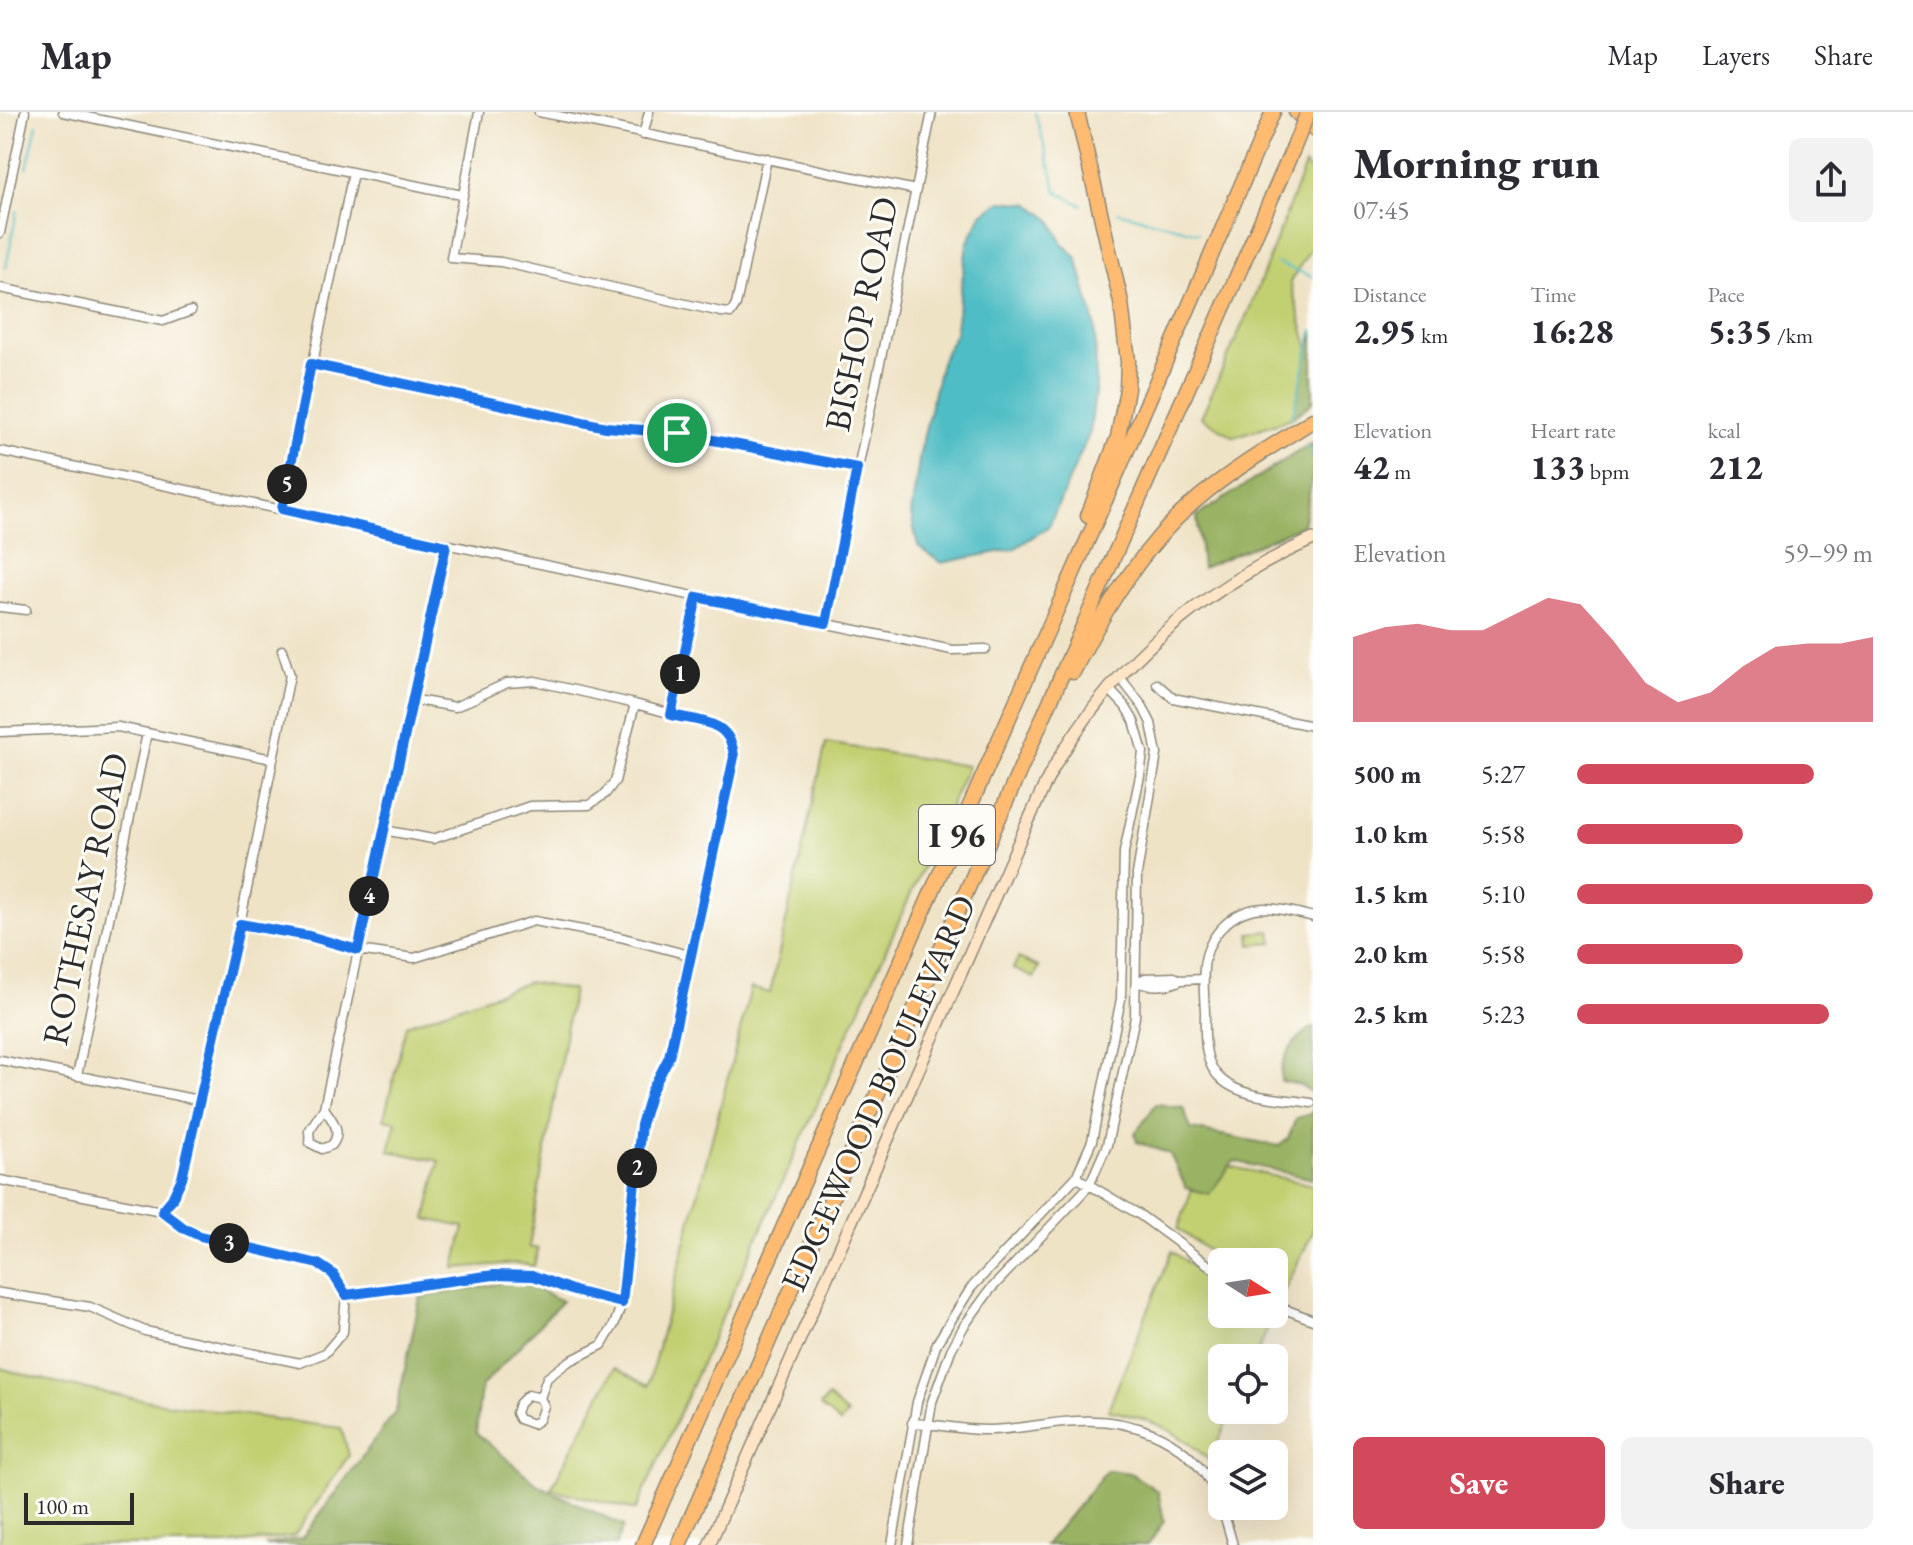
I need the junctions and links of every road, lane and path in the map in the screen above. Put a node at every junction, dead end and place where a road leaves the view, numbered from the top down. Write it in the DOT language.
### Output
graph roads {
  1 [pos="25,112"];
  2 [pos="63,112"];
  3 [pos="479,112"];
  4 [pos="539,112"];
  5 [pos="649,112"];
  6 [pos="932,112"];
  7 [pos="1077,112"];
  8 [pos="1295,112"];
  9 [pos="1308,112"];
  10 [pos="1270,118"];
  11 [pos="1313,130"];
  12 [pos="643,135"];
  13 [pos="767,158"];
  14 [pos="353,173"];
  15 [pos="916,190"];
  16 [pos="462,195"];
  17 [pos="0,233"];
  18 [pos="0,288"];
  19 [pos="191,311"];
  20 [pos="311,364"];
  21 [pos="1313,420"];
  22 [pos="0,451"];
  23 [pos="857,468"];
  24 [pos="282,509"];
  25 [pos="1313,539"];
  26 [pos="446,546"];
  27 [pos="697,597"];
  28 [pos="1059,603"];
  29 [pos="0,607"];
  30 [pos="26,610"];
  31 [pos="826,623"];
  32 [pos="986,649"];
  33 [pos="282,650"];
  34 [pos="1119,676"];
  35 [pos="1157,684"];
  36 [pos="1108,688"];
  37 [pos="411,699"];
  38 [pos="635,704"];
  39 [pos="671,715"];
  40 [pos="1313,726"];
  41 [pos="0,732"];
  42 [pos="147,733"];
  43 [pos="272,759"];
  44 [pos="383,830"];
  45 [pos="967,888"];
  46 [pos="1313,917"];
  47 [pos="240,924"];
  48 [pos="358,950"];
  49 [pos="689,955"];
  50 [pos="1204,979"];
  51 [pos="1137,982"];
  52 [pos="0,1060"];
  53 [pos="77,1076"];
  54 [pos="198,1100"];
  55 [pos="1311,1103"];
  56 [pos="324,1108"];
  57 [pos="1076,1177"];
  58 [pos="0,1180"];
  59 [pos="1089,1186"];
  60 [pos="162,1211"];
  61 [pos="1208,1265"];
  62 [pos="0,1293"];
  63 [pos="346,1295"];
  64 [pos="622,1303"];
  65 [pos="1288,1310"];
  66 [pos="1313,1320"];
  67 [pos="540,1398"];
  68 [pos="912,1423"];
  69 [pos="928,1424"];
  70 [pos="643,1545"];
  71 [pos="679,1545"];
  72 [pos="709,1545"];
  73 [pos="892,1545"];
  74 [pos="908,1545"];
  75 [pos="1233,1545"];
  1 -- 17 [label="street"];
  2 -- 14 [label="street"];
  3 -- 16 [label="street"];
  4 -- 12 [label="street"];
  5 -- 12 [label="street"];
  6 -- 15 [label="street, BISHOP ROAD"];
  7 -- 28 [label="highway"];
  8 -- 11 [label="main road"];
  9 -- 45 [label="highway, I 96, bridge"];
  10 -- 28 [label="highway, I 96"];
  12 -- 13 [label="street"];
  13 -- 15 [label="street"];
  13 -- 16 [label="street"];
  14 -- 16 [label="street"];
  14 -- 20 [label="street"];
  15 -- 23 [label="street, BISHOP ROAD"];
  18 -- 19 [label="street"];
  20 -- 23 [label="street"];
  20 -- 24 [label="street"];
  21 -- 45 [label="highway"];
  22 -- 24 [label="street"];
  23 -- 31 [label="street, BISHOP ROAD"];
  24 -- 26 [label="street"];
  25 -- 34 [label="street, EDGEWOOD BOULEVARD"];
  26 -- 27 [label="street"];
  26 -- 37 [label="street"];
  27 -- 31 [label="street"];
  27 -- 39 [label="street"];
  28 -- 70 [label="highway, I 96"];
  29 -- 30 [label="street"];
  31 -- 32 [label="street"];
  33 -- 43 [label="street"];
  34 -- 36 [label="street, EDGEWOOD BOULEVARD"];
  34 -- 51 [label="street"];
  35 -- 40 [label="street"];
  36 -- 57 [label="street"];
  36 -- 72 [label="street, EDGEWOOD BOULEVARD"];
  37 -- 38 [label="street"];
  37 -- 44 [label="street"];
  38 -- 39 [label="street"];
  38 -- 44 [label="street"];
  39 -- 49 [label="street"];
  41 -- 42 [label="street"];
  42 -- 43 [label="street"];
  42 -- 53 [label="street, ROTHESAY ROAD"];
  43 -- 47 [label="street"];
  44 -- 48 [label="street"];
  45 -- 71 [label="highway, I 96"];
  46 -- 50 [label="street"];
  47 -- 48 [label="street"];
  47 -- 54 [label="street"];
  48 -- 49 [label="street"];
  48 -- 56 [label="street"];
  49 -- 64 [label="street"];
  50 -- 51 [label="street"];
  50 -- 55 [label="street"];
  51 -- 59 [label="street"];
  52 -- 53 [label="street"];
  53 -- 54 [label="street"];
  54 -- 60 [label="street"];
  56 -- 56 [label="street"];
  57 -- 59 [label="street"];
  57 -- 68 [label="street"];
  58 -- 60 [label="street"];
  59 -- 61 [label="street"];
  59 -- 69 [label="street"];
  60 -- 63 [label="street"];
  62 -- 63 [label="street"];
  63 -- 64 [label="street"];
  64 -- 67 [label="street"];
  65 -- 66 [label="street"];
  68 -- 69 [label="street"];
  68 -- 73 [label="street"];
  69 -- 74 [label="street"];
  69 -- 75 [label="street"];
}
